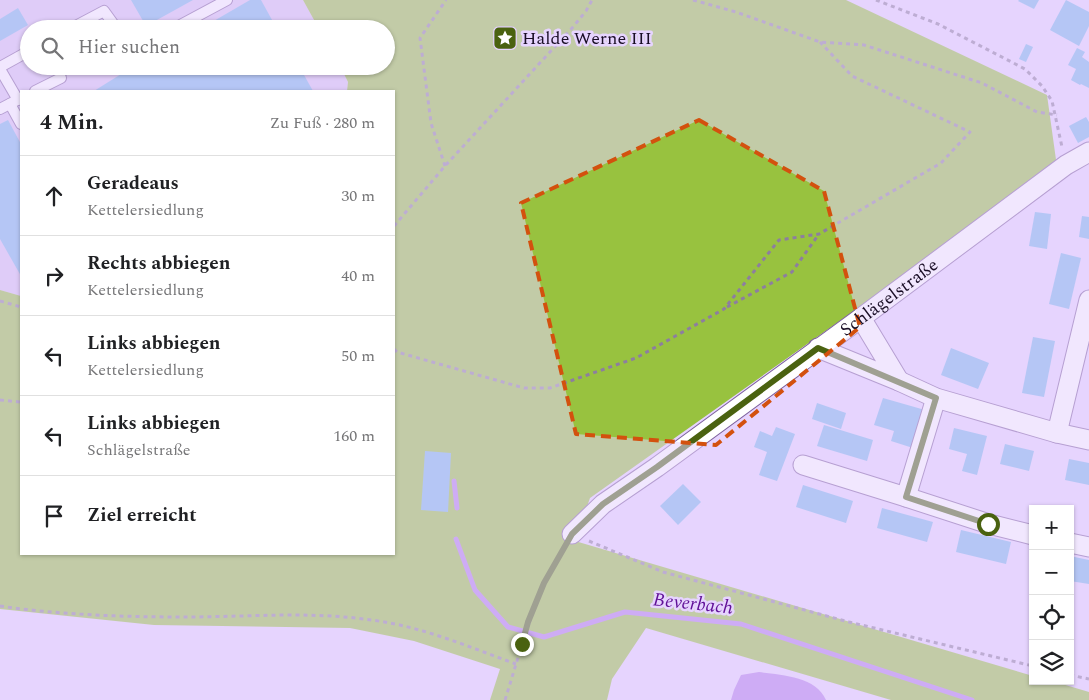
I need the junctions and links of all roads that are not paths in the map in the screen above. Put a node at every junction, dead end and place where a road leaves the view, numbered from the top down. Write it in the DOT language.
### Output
graph roads {
  1 [pos="227,0"];
  2 [pos="87,20"];
  3 [pos="111,20"];
  4 [pos="190,20"];
  5 [pos="20,56"];
  6 [pos="0,68"];
  7 [pos="61,78"];
  8 [pos="37,90"];
  9 [pos="16,101"];
  10 [pos="0,109"];
  11 [pos="20,119"];
  12 [pos="1089,152"];
  13 [pos="1089,300"];
  14 [pos="860,318"];
  15 [pos="818,348"];
  16 [pos="899,381"];
  17 [pos="936,398"];
  18 [pos="1057,433"];
  19 [pos="1089,440"];
  20 [pos="804,464"];
  21 [pos="906,497"];
  22 [pos="1029,533"];
  23 [pos="572,534"];
  24 [pos="1074,544"];
  25 [pos="1089,546"];
  1 -- 4 [label="lane"];
  2 -- 3 [label="lane"];
  5 -- 6 [label="lane"];
  6 -- 9 [label="lane"];
  7 -- 8 [label="lane"];
  9 -- 10 [label="lane"];
  9 -- 11 [label="lane"];
  12 -- 14 [label="street, Schlägelstraße"];
  13 -- 18 [label="street"];
  14 -- 15 [label="street, Schlägelstraße"];
  14 -- 16 [label="street"];
  15 -- 16 [label="street"];
  15 -- 23 [label="street, Schlägelstraße"];
  16 -- 17 [label="street"];
  17 -- 18 [label="street"];
  17 -- 21 [label="street"];
  18 -- 19 [label="street"];
  20 -- 21 [label="street"];
  21 -- 22 [label="street"];
  24 -- 25 [label="street"];
}
